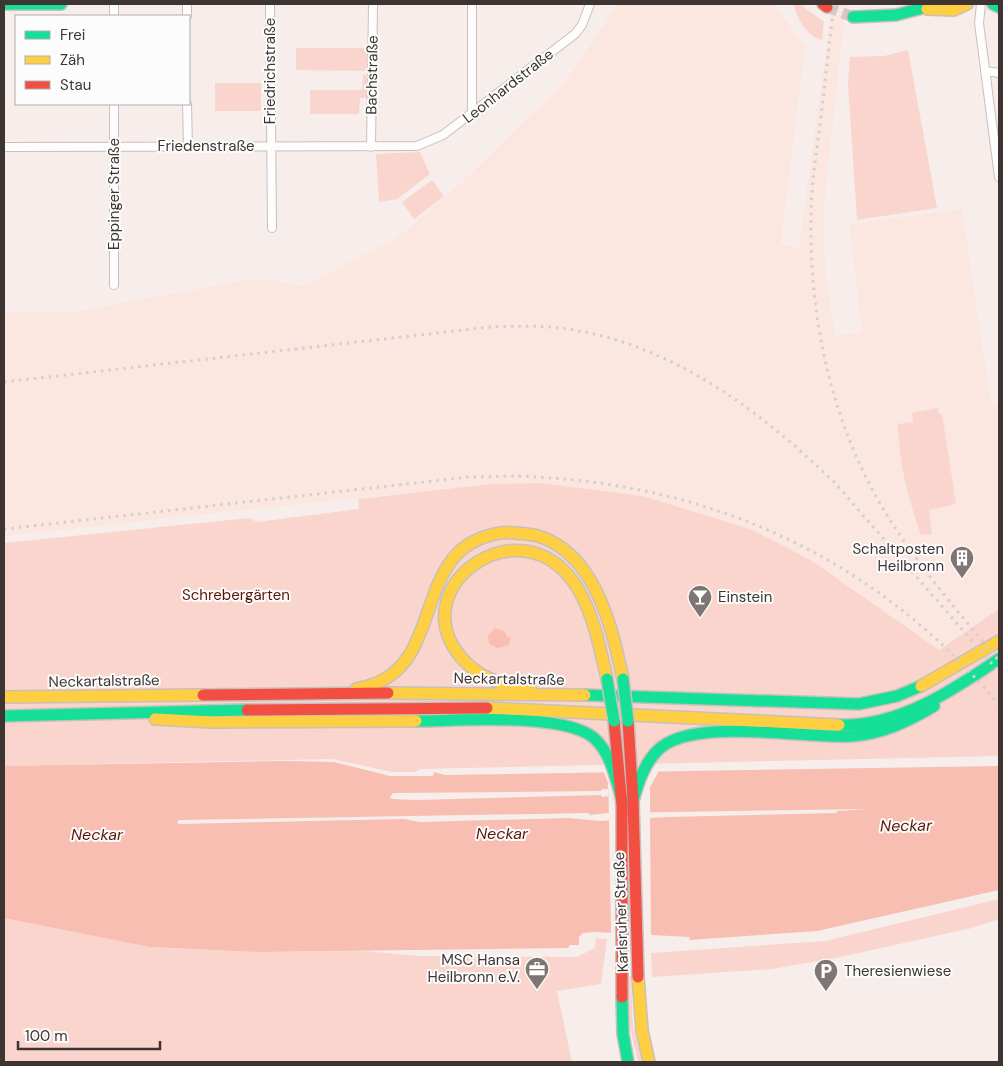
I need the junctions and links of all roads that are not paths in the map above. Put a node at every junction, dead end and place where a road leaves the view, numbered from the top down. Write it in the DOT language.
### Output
graph roads {
  1 [pos="4,4"];
  2 [pos="61,4"];
  3 [pos="270,4"];
  4 [pos="373,4"];
  5 [pos="472,4"];
  6 [pos="590,4"];
  7 [pos="938,4"];
  8 [pos="967,4"];
  9 [pos="981,4"];
  10 [pos="994,4"];
  11 [pos="999,7"];
  12 [pos="925,9"];
  13 [pos="853,17"];
  14 [pos="985,71"];
  15 [pos="999,73"];
  16 [pos="114,105"];
  17 [pos="187,105"];
  18 [pos="472,113"];
  19 [pos="114,146"];
  20 [pos="271,146"];
  21 [pos="4,147"];
  22 [pos="188,147"];
  23 [pos="371,147"];
  24 [pos="407,147"];
  25 [pos="999,177"];
  26 [pos="272,228"];
  27 [pos="114,285"];
  28 [pos="999,641"];
  29 [pos="999,659"];
  30 [pos="966,680"];
  31 [pos="330,693"];
  32 [pos="575,695"];
  33 [pos="4,698"];
  34 [pos="100,715"];
  35 [pos="4,716"];
  36 [pos="620,761"];
  37 [pos="628,800"];
  38 [pos="628,1062"];
  39 [pos="649,1062"];
  1 -- 2 [label="main road"];
  3 -- 20 [label="street, Friedrichstraße"];
  4 -- 23 [label="street, Bachstraße"];
  5 -- 18 [label="street"];
  6 -- 18 [label="street, Leonhardstraße"];
  7 -- 12 [label="main road"];
  8 -- 12 [label="main road"];
  9 -- 14 [label="street"];
  10 -- 11 [label="main road"];
  12 -- 13 [label="main road"];
  14 -- 15 [label="street"];
  14 -- 25 [label="street"];
  16 -- 19 [label="street, Eppinger Straße"];
  17 -- 22 [label="street"];
  18 -- 24 [label="street, Leonhardstraße"];
  19 -- 21 [label="street, Friedenstraße"];
  19 -- 22 [label="street, Friedenstraße"];
  19 -- 27 [label="street, Eppinger Straße"];
  20 -- 22 [label="street, Friedenstraße"];
  20 -- 23 [label="street, Friedenstraße"];
  20 -- 26 [label="street, Friedrichstraße"];
  23 -- 24 [label="street, Friedenstraße"];
  28 -- 32 [label="main road, Neckartalstraße"];
  29 -- 30 [label="main road, Neckartalstraße"];
  30 -- 34 [label="main road, Neckartalstraße"];
  30 -- 37 [label="main road, Neckartalstraße"];
  31 -- 32 [label="main road, Neckartalstraße"];
  31 -- 33 [label="main road, Neckartalstraße"];
  31 -- 36 [label="main road, bridge"];
  32 -- 36 [label="main road, bridge"];
  34 -- 35 [label="main road, Neckartalstraße"];
  34 -- 36 [label="main road, Neckartalstraße"];
  36 -- 37 [label="main road, Neckartalstraße"];
  36 -- 37 [label="main road, Karlsruher Straße"];
  37 -- 38 [label="main road, Karlsruher Straße"];
  37 -- 39 [label="main road, Karlsruher Straße"];
}
